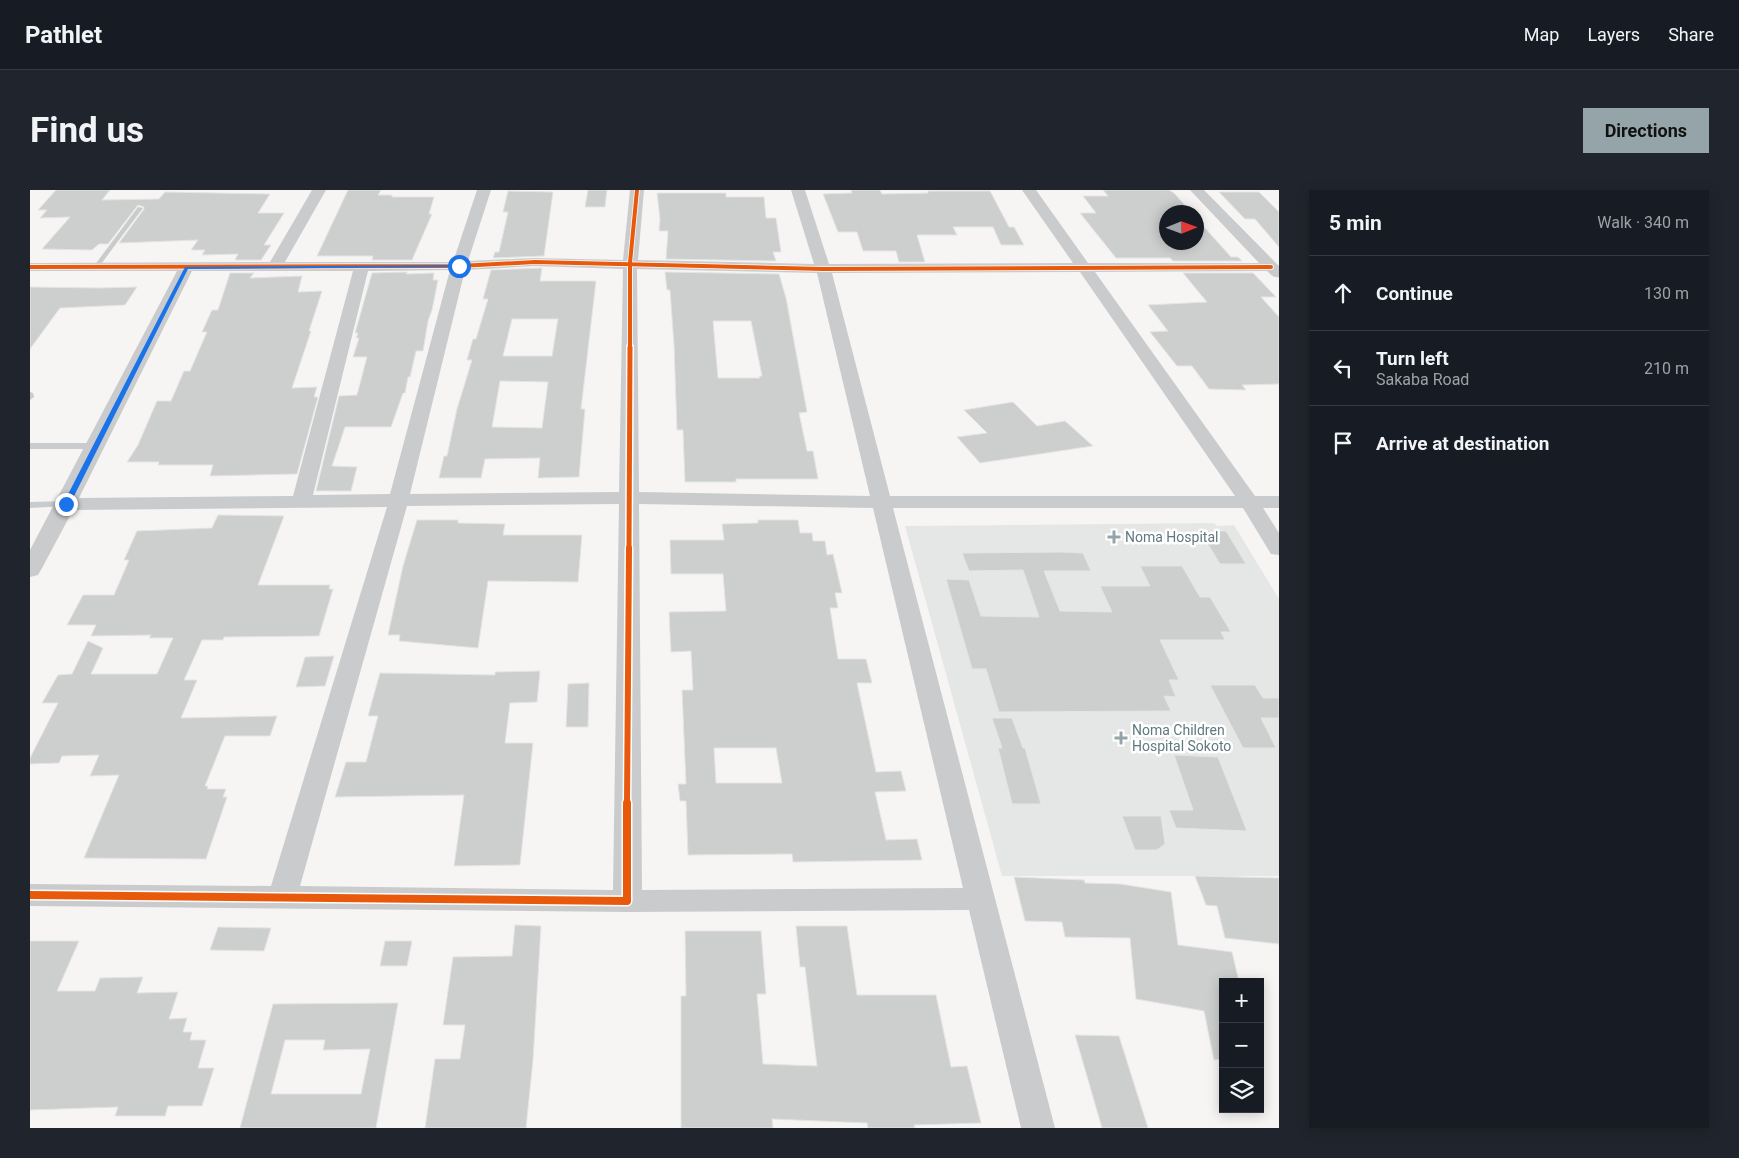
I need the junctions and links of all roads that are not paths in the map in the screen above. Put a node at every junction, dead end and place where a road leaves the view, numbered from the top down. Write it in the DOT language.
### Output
graph roads {
  1 [pos="319,190"];
  2 [pos="484,190"];
  3 [pos="637,190"];
  4 [pos="798,190"];
  5 [pos="1029,190"];
  6 [pos="1197,190"];
  7 [pos="140,208"];
  8 [pos="630,263"];
  9 [pos="275,266"];
  10 [pos="362,266"];
  11 [pos="459,266"];
  12 [pos="30,267"];
  13 [pos="96,268"];
  14 [pos="186,268"];
  15 [pos="824,269"];
  16 [pos="1086,269"];
  17 [pos="1275,271"];
  18 [pos="30,446"];
  19 [pos="96,446"];
  20 [pos="628,498"];
  21 [pos="302,500"];
  22 [pos="399,500"];
  23 [pos="882,502"];
  24 [pos="1249,502"];
  25 [pos="1279,502"];
  26 [pos="66,504"];
  27 [pos="30,505"];
  28 [pos="1279,549"];
  29 [pos="32,562"];
  30 [pos="30,895"];
  31 [pos="282,899"];
  32 [pos="980,899"];
  33 [pos="627,901"];
  34 [pos="1038,1128"];
  1 -- 9 [label="street"];
  2 -- 11 [label="street"];
  3 -- 8 [label="street"];
  4 -- 15 [label="street"];
  5 -- 16 [label="street"];
  6 -- 17 [label="street"];
  7 -- 13 [label="lane"];
  8 -- 11 [label="street"];
  8 -- 15 [label="street"];
  8 -- 20 [label="street"];
  9 -- 10 [label="street"];
  9 -- 14 [label="street"];
  10 -- 11 [label="street"];
  10 -- 21 [label="street"];
  11 -- 22 [label="street"];
  12 -- 13 [label="street"];
  13 -- 14 [label="street"];
  14 -- 19 [label="street"];
  15 -- 16 [label="street"];
  15 -- 23 [label="street"];
  16 -- 17 [label="street"];
  16 -- 24 [label="street"];
  18 -- 19 [label="lane"];
  19 -- 26 [label="street"];
  20 -- 22 [label="street"];
  20 -- 23 [label="street"];
  20 -- 33 [label="street"];
  21 -- 22 [label="street"];
  21 -- 26 [label="street"];
  22 -- 31 [label="street"];
  23 -- 24 [label="street"];
  23 -- 32 [label="street"];
  24 -- 25 [label="street"];
  24 -- 28 [label="street"];
  26 -- 27 [label="lane"];
  26 -- 29 [label="street"];
  30 -- 31 [label="street"];
  31 -- 33 [label="street"];
  32 -- 33 [label="street"];
  32 -- 34 [label="street"];
}
